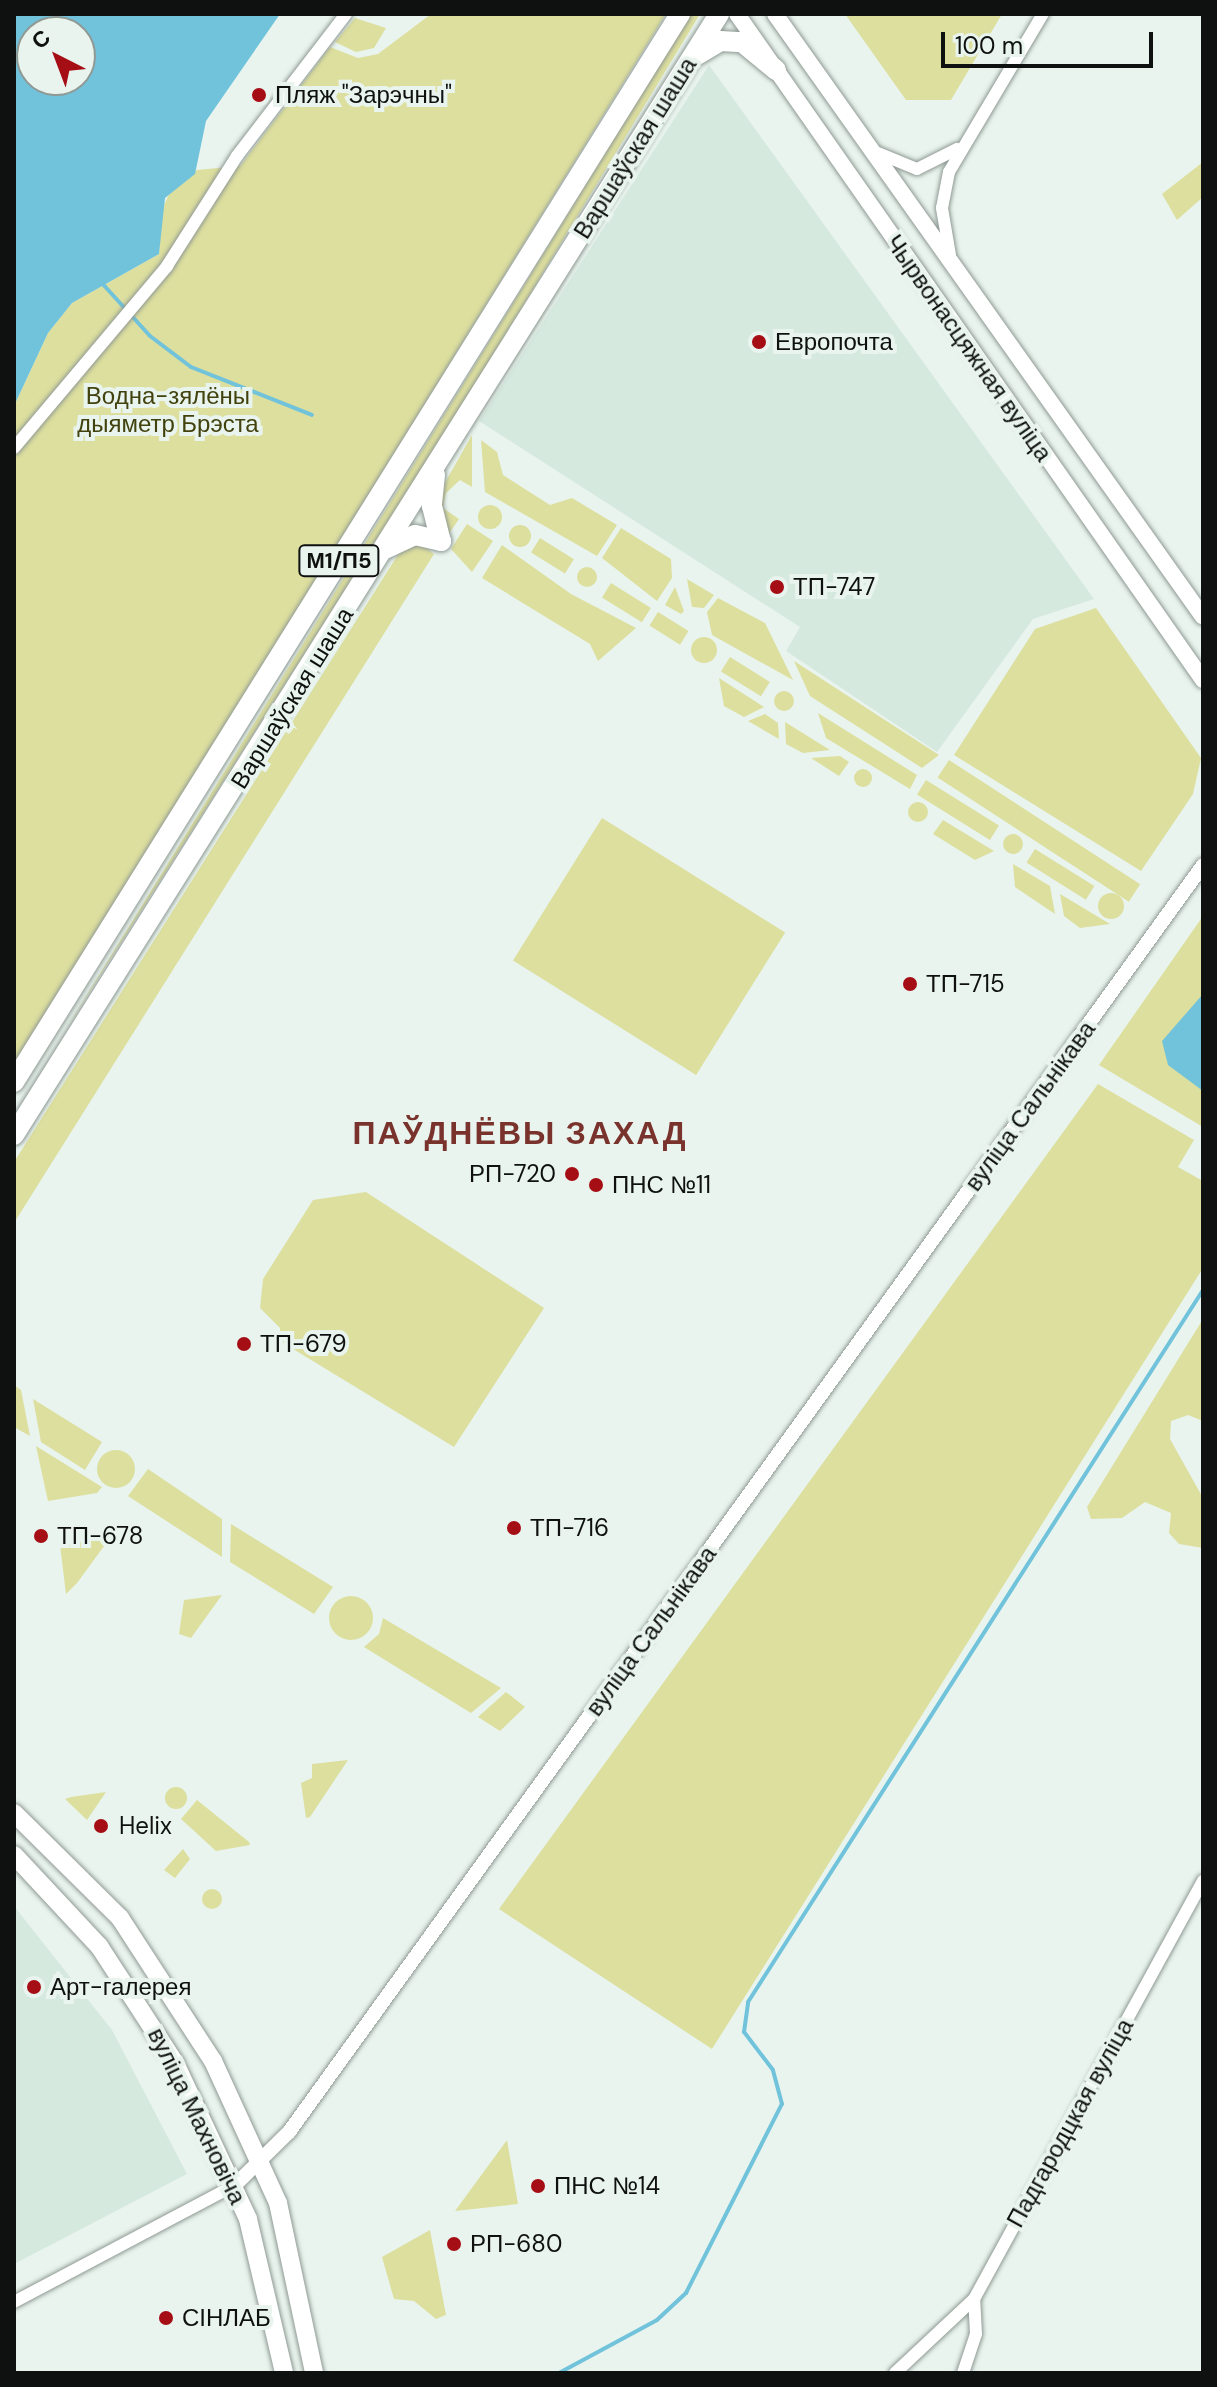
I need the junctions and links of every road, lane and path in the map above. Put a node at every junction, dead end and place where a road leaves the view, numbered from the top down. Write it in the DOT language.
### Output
graph roads {
  1 [pos="346,14"];
  2 [pos="680,14"];
  3 [pos="719,14"];
  4 [pos="737,14"];
  5 [pos="775,14"];
  6 [pos="1043,14"];
  7 [pos="691,60"];
  8 [pos="776,70"];
  9 [pos="963,144"];
  10 [pos="867,145"];
  11 [pos="955,269"];
  12 [pos="14,448"];
  13 [pos="436,465"];
  14 [pos="385,549"];
  15 [pos="1203,617"];
  16 [pos="1203,680"];
  17 [pos="1203,865"];
  18 [pos="43,1036"];
  19 [pos="68,1051"];
  20 [pos="14,1082"];
  21 [pos="21,1108"];
  22 [pos="14,1135"];
  23 [pos="14,1813"];
  24 [pos="14,1855"];
  25 [pos="1203,1880"];
  26 [pos="263,2161"];
  27 [pos="235,2185"];
  28 [pos="974,2299"];
  29 [pos="14,2302"];
  30 [pos="284,2373"];
  31 [pos="314,2373"];
  32 [pos="895,2373"];
  33 [pos="963,2373"];
  1 -- 12 [label="street"];
  2 -- 18 [label="highway, Варшаўская шаша / М1/П5"];
  3 -- 7 [label="highway, Варшаўская шаша / М1/П5"];
  4 -- 8 [label="main road, Чырвонасцяжная вуліца"];
  5 -- 10 [label="main road, Чырвонасцяжная вуліца"];
  6 -- 9 [label="street"];
  7 -- 8 [label="highway"];
  7 -- 13 [label="highway, Варшаўская шаша / М1/П5"];
  8 -- 16 [label="main road, Чырвонасцяжная вуліца"];
  9 -- 10 [label="street"];
  9 -- 11 [label="street"];
  10 -- 11 [label="main road, Чырвонасцяжная вуліца"];
  11 -- 15 [label="main road, Чырвонасцяжная вуліца"];
  13 -- 14 [label="highway, Варшаўская шаша / М1/П5"];
  13 -- 14 [label="highway"];
  14 -- 19 [label="highway, Варшаўская шаша / М1/П5"];
  17 -- 26 [label="street, вуліца Сальнікава"];
  18 -- 19 [label="highway"];
  18 -- 20 [label="highway, Варшаўская шаша / М1/П5"];
  19 -- 21 [label="highway, Варшаўская шаша / М1/П5"];
  21 -- 22 [label="highway, Варшаўская шаша / М1/П5"];
  23 -- 26 [label="main road, вуліца Махновіча"];
  24 -- 27 [label="main road, вуліца Махновіча"];
  25 -- 28 [label="street, Падгародцкая вуліца"];
  26 -- 27 [label="street, вуліца Сальнікава"];
  26 -- 31 [label="main road, вуліца Махновіча"];
  27 -- 29 [label="street, вуліца Сальнікава"];
  27 -- 30 [label="main road, вуліца Махновіча"];
  28 -- 32 [label="street"];
  28 -- 33 [label="street, Падгародцкая вуліца"];
}
